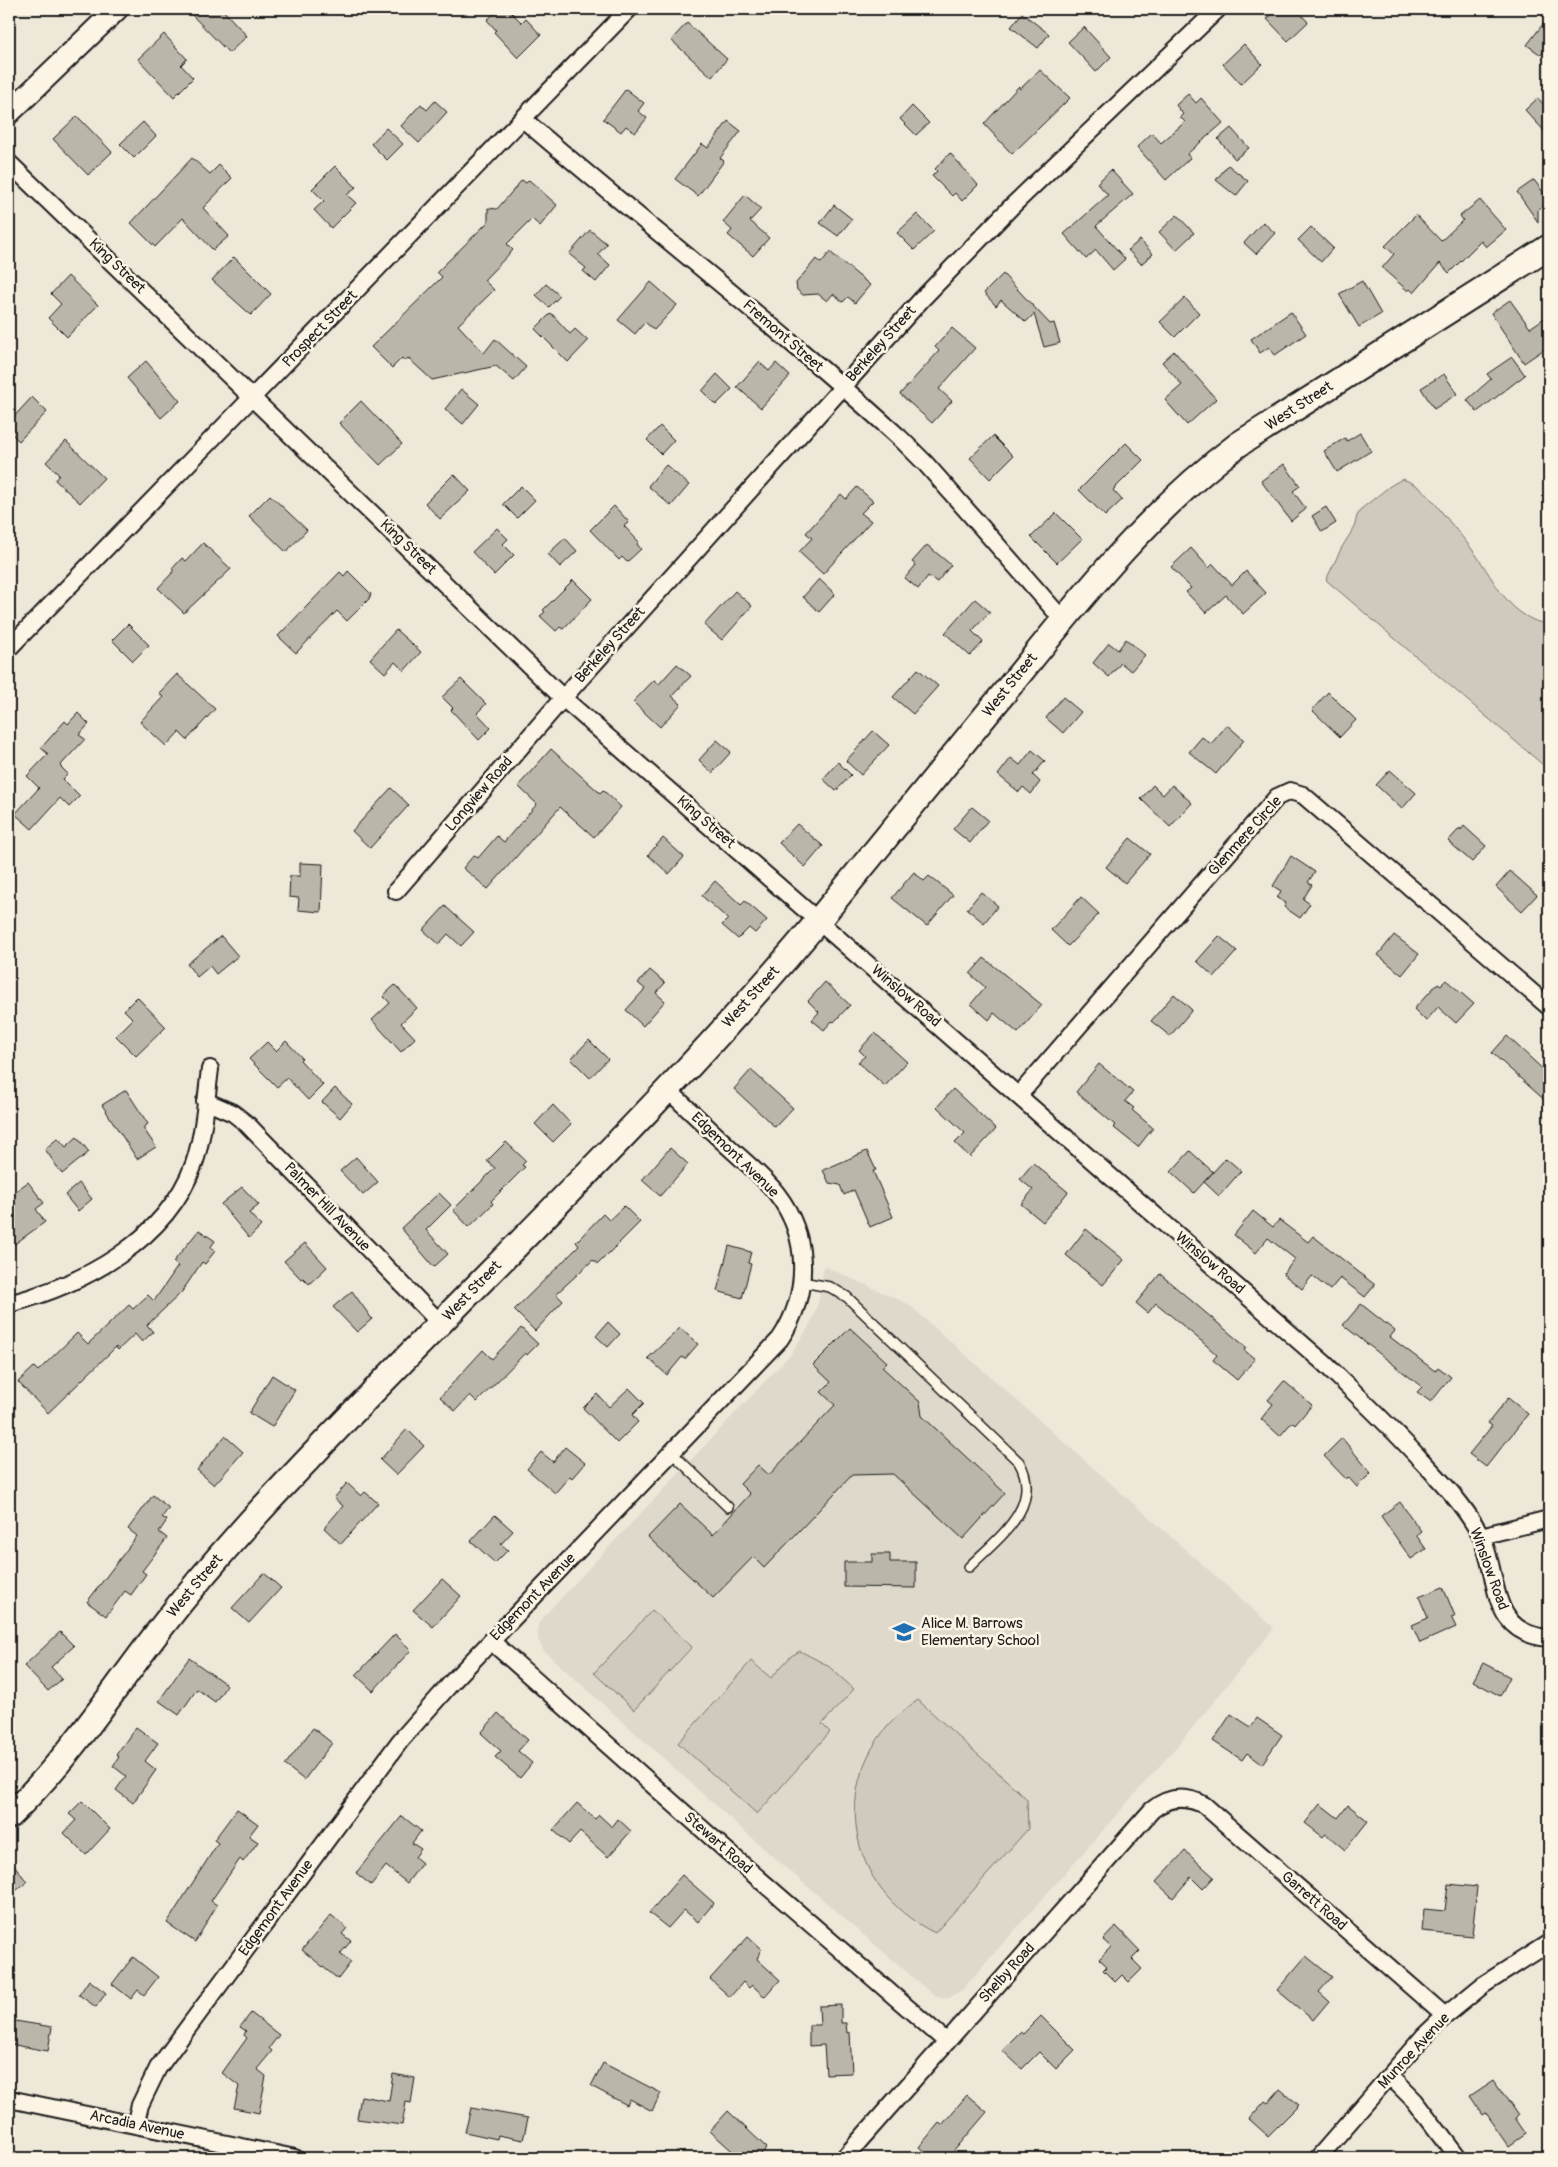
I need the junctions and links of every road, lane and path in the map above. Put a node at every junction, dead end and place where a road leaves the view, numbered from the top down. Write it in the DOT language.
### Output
graph roads {
  1 [pos="117,9"];
  2 [pos="629,9"];
  3 [pos="1218,9"];
  4 [pos="9,112"];
  5 [pos="523,119"];
  6 [pos="9,163"];
  7 [pos="1549,247"];
  8 [pos="842,387"];
  9 [pos="254,398"];
  10 [pos="1063,620"];
  11 [pos="9,648"];
  12 [pos="563,698"];
  13 [pos="396,890"];
  14 [pos="819,920"];
  15 [pos="1549,1007"];
  16 [pos="210,1069"];
  17 [pos="667,1089"];
  18 [pos="1018,1095"];
  19 [pos="205,1101"];
  20 [pos="802,1282"];
  21 [pos="9,1304"];
  22 [pos="440,1323"];
  23 [pos="671,1452"];
  24 [pos="728,1506"];
  25 [pos="1549,1519"];
  26 [pos="1481,1536"];
  27 [pos="969,1567"];
  28 [pos="1549,1638"];
  29 [pos="491,1641"];
  30 [pos="1177,1798"];
  31 [pos="9,1816"];
  32 [pos="1549,1943"];
  33 [pos="1445,2016"];
  34 [pos="947,2042"];
  35 [pos="1390,2076"];
  36 [pos="9,2099"];
  37 [pos="135,2125"];
  38 [pos="295,2158"];
  39 [pos="844,2158"];
  40 [pos="1318,2158"];
  41 [pos="1458,2158"];
  1 -- 4 [label="street"];
  2 -- 5 [label="street, Prospect Street"];
  3 -- 8 [label="street, Berkeley Street"];
  5 -- 8 [label="street, Fremont Street"];
  5 -- 9 [label="street, Prospect Street"];
  6 -- 9 [label="street, King Street"];
  7 -- 10 [label="main road, West Street"];
  8 -- 10 [label="street, Fremont Street"];
  8 -- 12 [label="street, Berkeley Street"];
  9 -- 11 [label="street, Prospect Street"];
  9 -- 12 [label="street, King Street"];
  10 -- 14 [label="main road, West Street"];
  12 -- 13 [label="street, Longview Road"];
  12 -- 14 [label="street, King Street"];
  14 -- 17 [label="main road, West Street"];
  14 -- 18 [label="street, Winslow Road"];
  15 -- 18 [label="street, Glenmere Circle"];
  16 -- 19 [label="street"];
  17 -- 20 [label="street, Edgemont Avenue"];
  17 -- 22 [label="main road, West Street"];
  18 -- 26 [label="street, Winslow Road"];
  19 -- 21 [label="street"];
  19 -- 22 [label="street, Palmer Hill Avenue"];
  20 -- 23 [label="street, Edgemont Avenue"];
  20 -- 27 [label="lane"];
  22 -- 31 [label="main road, West Street"];
  23 -- 24 [label="lane"];
  23 -- 29 [label="street, Edgemont Avenue"];
  25 -- 26 [label="street"];
  26 -- 28 [label="street, Winslow Road"];
  29 -- 34 [label="street, Stewart Road"];
  29 -- 37 [label="street, Edgemont Avenue"];
  30 -- 33 [label="street, Garrett Road"];
  30 -- 34 [label="street, Shelby Road"];
  32 -- 33 [label="street, Munroe Avenue"];
  33 -- 35 [label="street, Munroe Avenue"];
  34 -- 39 [label="street, Shelby Road"];
  35 -- 40 [label="street, Munroe Avenue"];
  35 -- 41 [label="street"];
  36 -- 37 [label="street, Arcadia Avenue"];
  37 -- 38 [label="street, Arcadia Avenue"];
}
